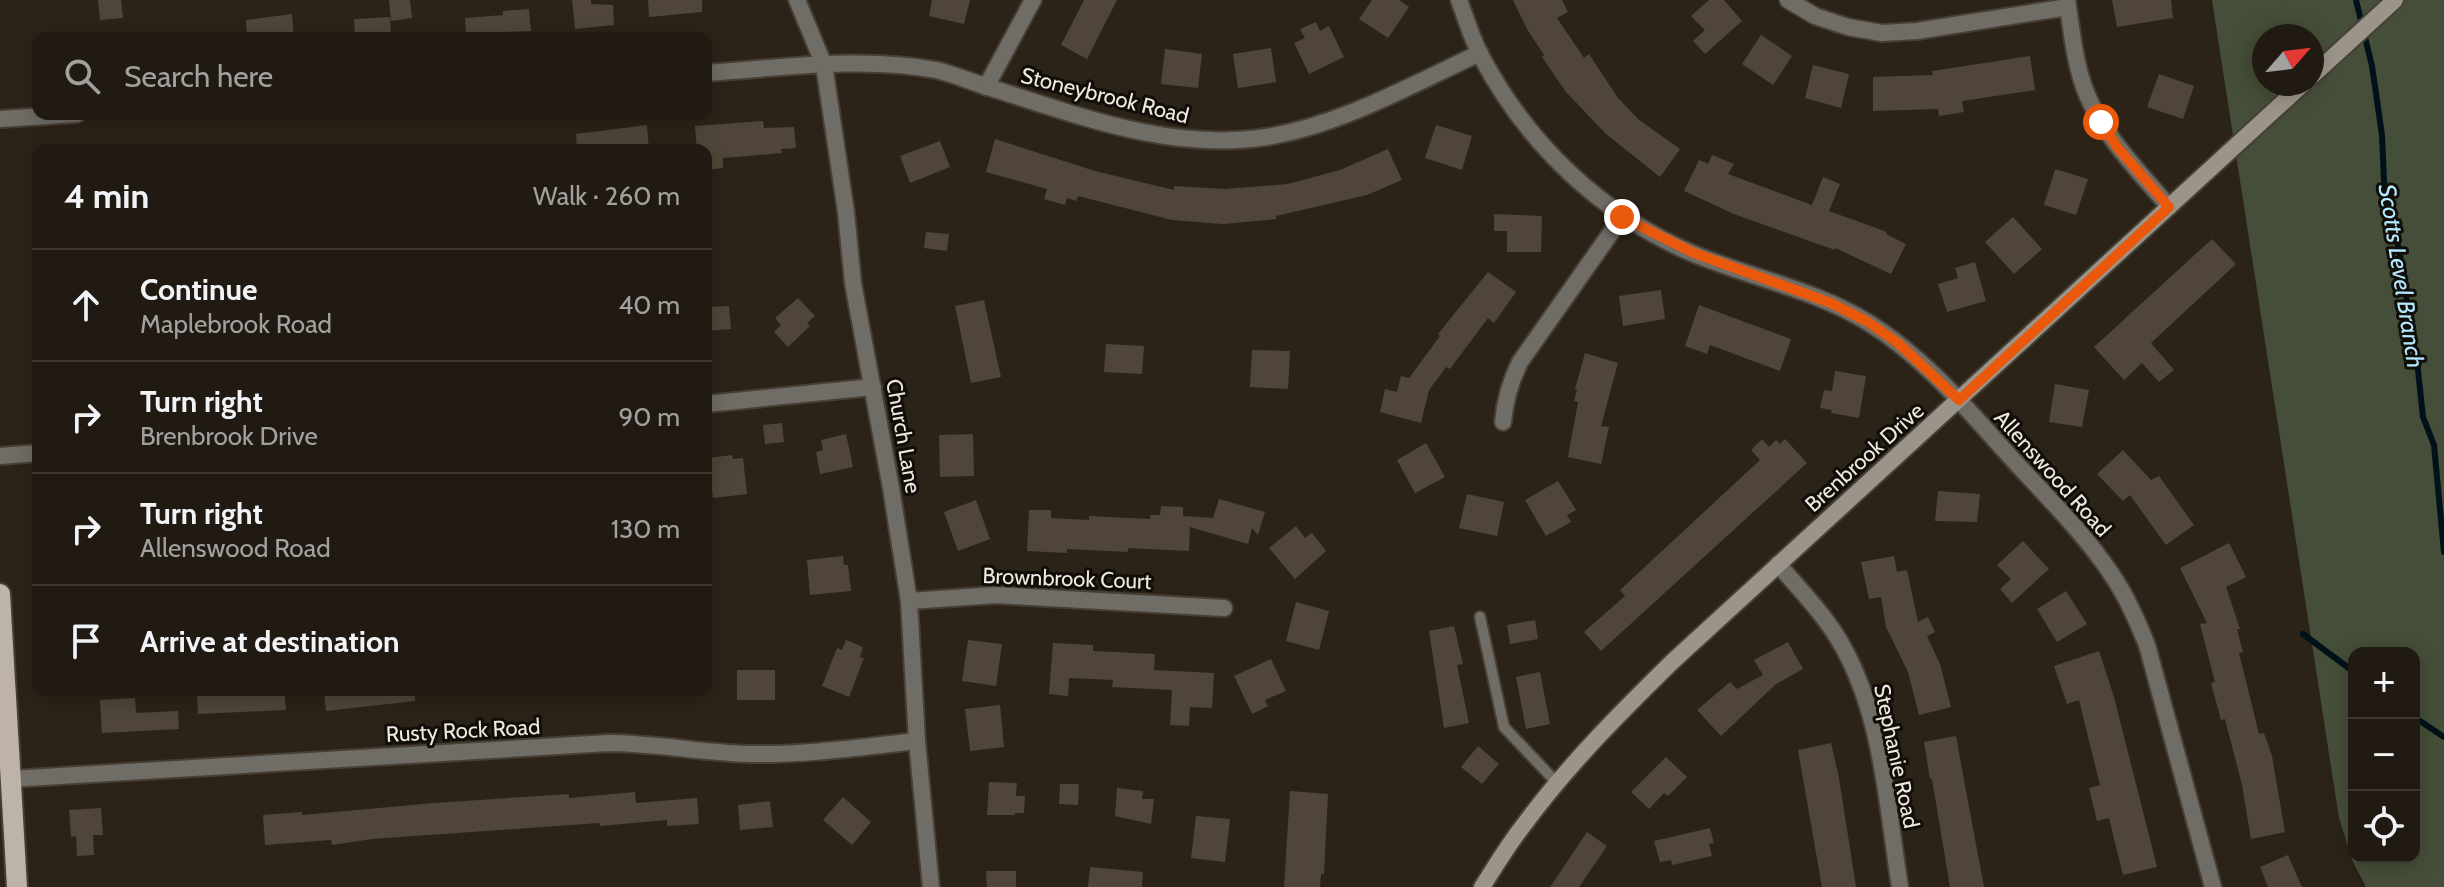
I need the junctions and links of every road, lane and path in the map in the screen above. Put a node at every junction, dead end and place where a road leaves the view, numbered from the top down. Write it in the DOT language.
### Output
graph roads {
  1 [pos="797,0"];
  2 [pos="1033,0"];
  3 [pos="1459,0"];
  4 [pos="1788,0"];
  5 [pos="2395,0"];
  6 [pos="2068,3"];
  7 [pos="1480,53"];
  8 [pos="824,65"];
  9 [pos="2324,65"];
  10 [pos="712,73"];
  11 [pos="986,87"];
  12 [pos="2290,96"];
  13 [pos="32,117"];
  14 [pos="0,119"];
  15 [pos="2169,207"];
  16 [pos="1622,217"];
  17 [pos="873,387"];
  18 [pos="1959,400"];
  19 [pos="712,403"];
  20 [pos="1503,422"];
  21 [pos="32,453"];
  22 [pos="0,456"];
  23 [pos="1778,564"];
  24 [pos="0,594"];
  25 [pos="909,601"];
  26 [pos="1224,608"];
  27 [pos="1480,617"];
  28 [pos="3,701"];
  29 [pos="917,741"];
  30 [pos="10,779"];
  31 [pos="1557,783"];
  32 [pos="17,887"];
  33 [pos="931,887"];
  34 [pos="1482,887"];
  35 [pos="1900,887"];
  36 [pos="2213,887"];
  1 -- 8 [label="street, Church Lane"];
  2 -- 11 [label="street"];
  3 -- 7 [label="street, Allenswood Road"];
  4 -- 6 [label="street"];
  5 -- 9 [label="main road"];
  6 -- 15 [label="street"];
  7 -- 11 [label="street, Stoneybrook Road"];
  7 -- 16 [label="street, Allenswood Road"];
  8 -- 10 [label="street, Stoneybrook Road"];
  8 -- 11 [label="street, Stoneybrook Road"];
  8 -- 17 [label="street, Church Lane"];
  12 -- 15 [label="main road, Brenbrook Drive"];
  13 -- 14 [label="street"];
  15 -- 18 [label="main road, Brenbrook Drive"];
  16 -- 18 [label="street, Allenswood Road"];
  16 -- 20 [label="street"];
  17 -- 19 [label="street"];
  17 -- 25 [label="street, Church Lane"];
  18 -- 23 [label="main road, Brenbrook Drive"];
  18 -- 36 [label="street, Allenswood Road"];
  21 -- 22 [label="street"];
  23 -- 31 [label="main road, Brenbrook Drive"];
  23 -- 35 [label="street, Stephanie Road"];
  24 -- 28 [label="main road"];
  25 -- 26 [label="street, Brownbrook Court"];
  25 -- 29 [label="street, Church Lane"];
  27 -- 31 [label="lane"];
  28 -- 30 [label="main road"];
  29 -- 30 [label="street, Rusty Rock Road"];
  29 -- 33 [label="street, Church Lane"];
  30 -- 32 [label="main road"];
  31 -- 34 [label="main road, Brenbrook Drive"];
}
